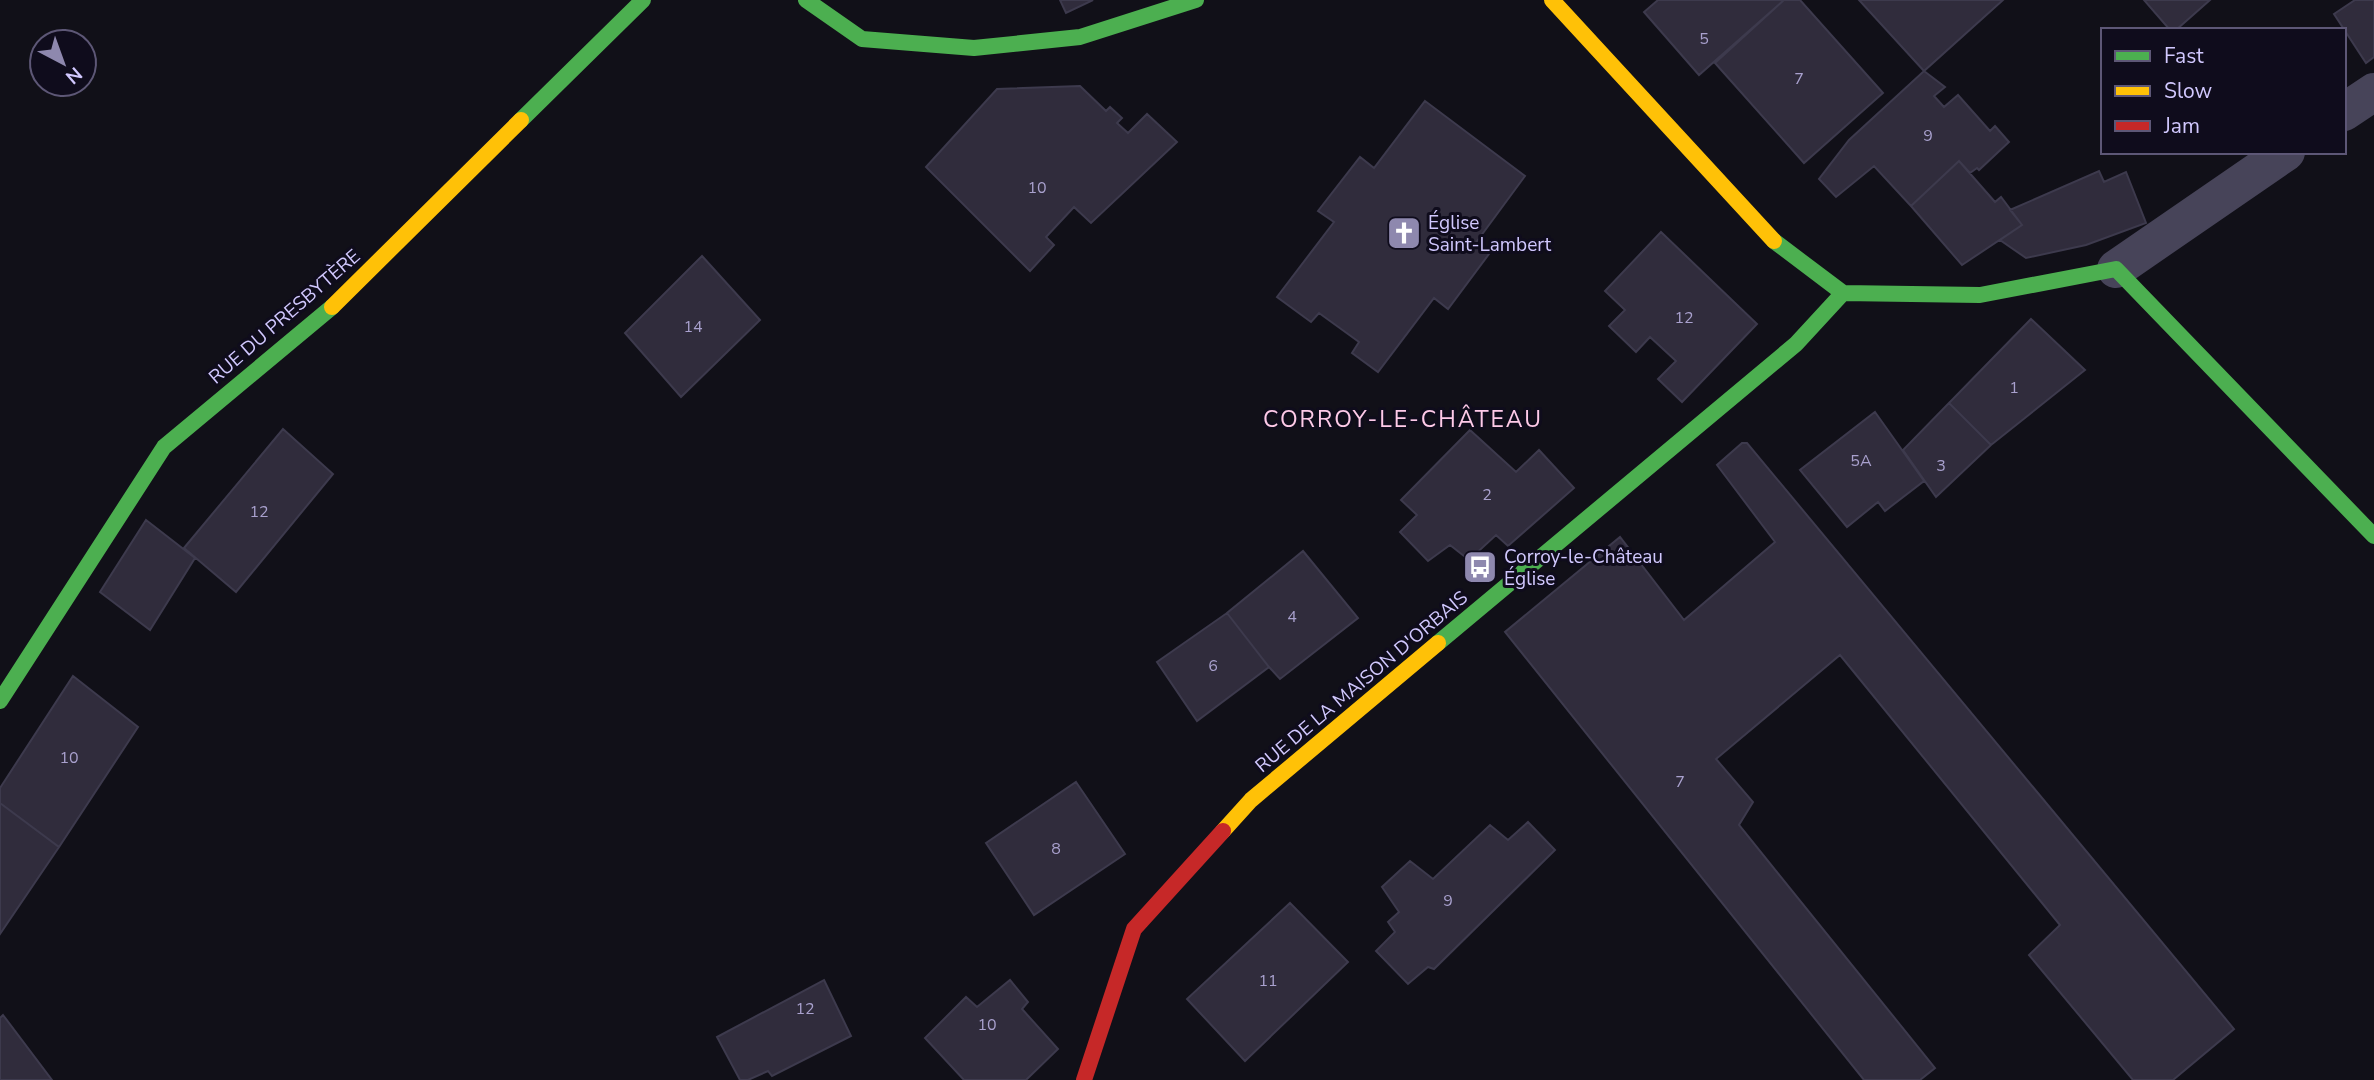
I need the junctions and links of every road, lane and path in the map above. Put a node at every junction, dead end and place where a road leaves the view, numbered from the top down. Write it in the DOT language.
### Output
graph roads {
  1 [pos="643,0"];
  2 [pos="806,0"];
  3 [pos="1196,0"];
  4 [pos="1552,0"];
  5 [pos="2374,92"];
  6 [pos="2346,111"];
  7 [pos="2283,154"];
  8 [pos="2116,269"];
  9 [pos="1843,293"];
  10 [pos="2374,536"];
  11 [pos="0,701"];
  12 [pos="1084,1080"];
  1 -- 11 [label="street, RUE DU PRESBYTÈRE"];
  2 -- 3 [label="street"];
  4 -- 9 [label="street"];
  5 -- 6 [label="street"];
  7 -- 8 [label="street"];
  8 -- 9 [label="street"];
  8 -- 10 [label="street"];
  9 -- 12 [label="street, RUE DE LA MAISON D'ORBAIS"];
}
